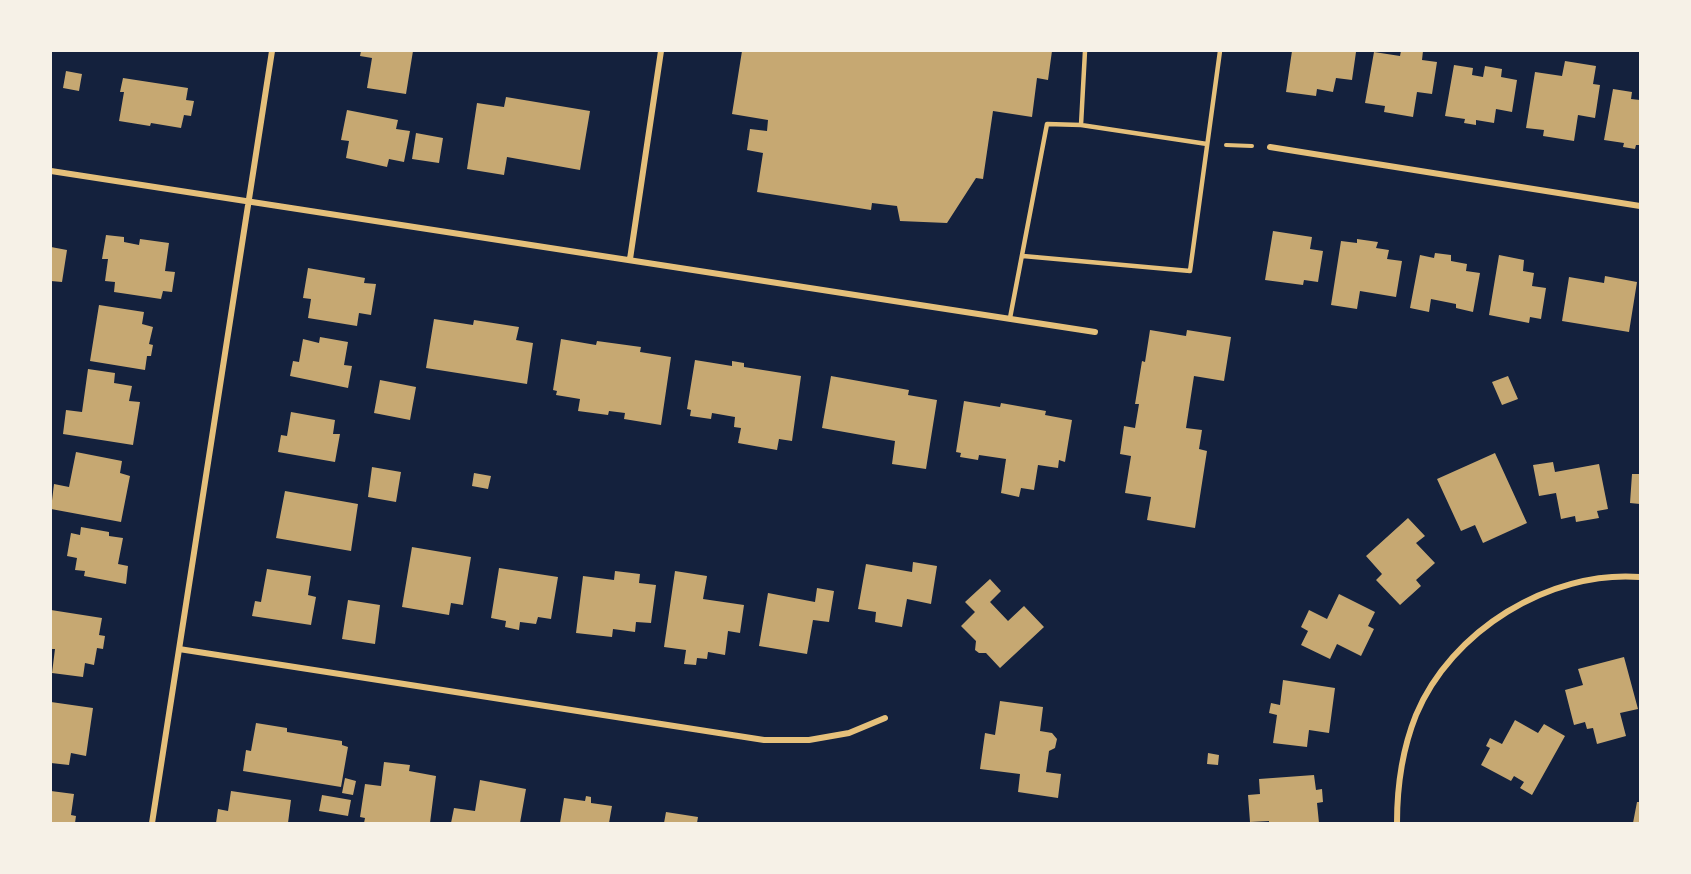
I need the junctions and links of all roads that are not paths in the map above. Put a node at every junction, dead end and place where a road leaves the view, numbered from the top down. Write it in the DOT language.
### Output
graph roads {
  1 [pos="272,51"];
  2 [pos="661,51"];
  3 [pos="1085,51"];
  4 [pos="1220,51"];
  5 [pos="1081,125"];
  6 [pos="1207,144"];
  7 [pos="1270,147"];
  8 [pos="51,171"];
  9 [pos="249,201"];
  10 [pos="1640,206"];
  11 [pos="1023,256"];
  12 [pos="630,260"];
  13 [pos="1010,318"];
  14 [pos="1095,332"];
  15 [pos="1640,577"];
  16 [pos="179,649"];
  17 [pos="885,718"];
  18 [pos="152,823"];
  19 [pos="1397,823"];
  1 -- 9 [label="street"];
  2 -- 12 [label="street"];
  3 -- 5 [label="lane"];
  4 -- 6 [label="lane"];
  5 -- 6 [label="lane"];
  5 -- 11 [label="lane"];
  6 -- 11 [label="lane"];
  7 -- 10 [label="street"];
  8 -- 9 [label="street"];
  9 -- 12 [label="street"];
  9 -- 16 [label="street"];
  11 -- 13 [label="lane"];
  12 -- 13 [label="street"];
  13 -- 14 [label="street"];
  15 -- 19 [label="street"];
  16 -- 17 [label="street"];
  16 -- 18 [label="street"];
}
